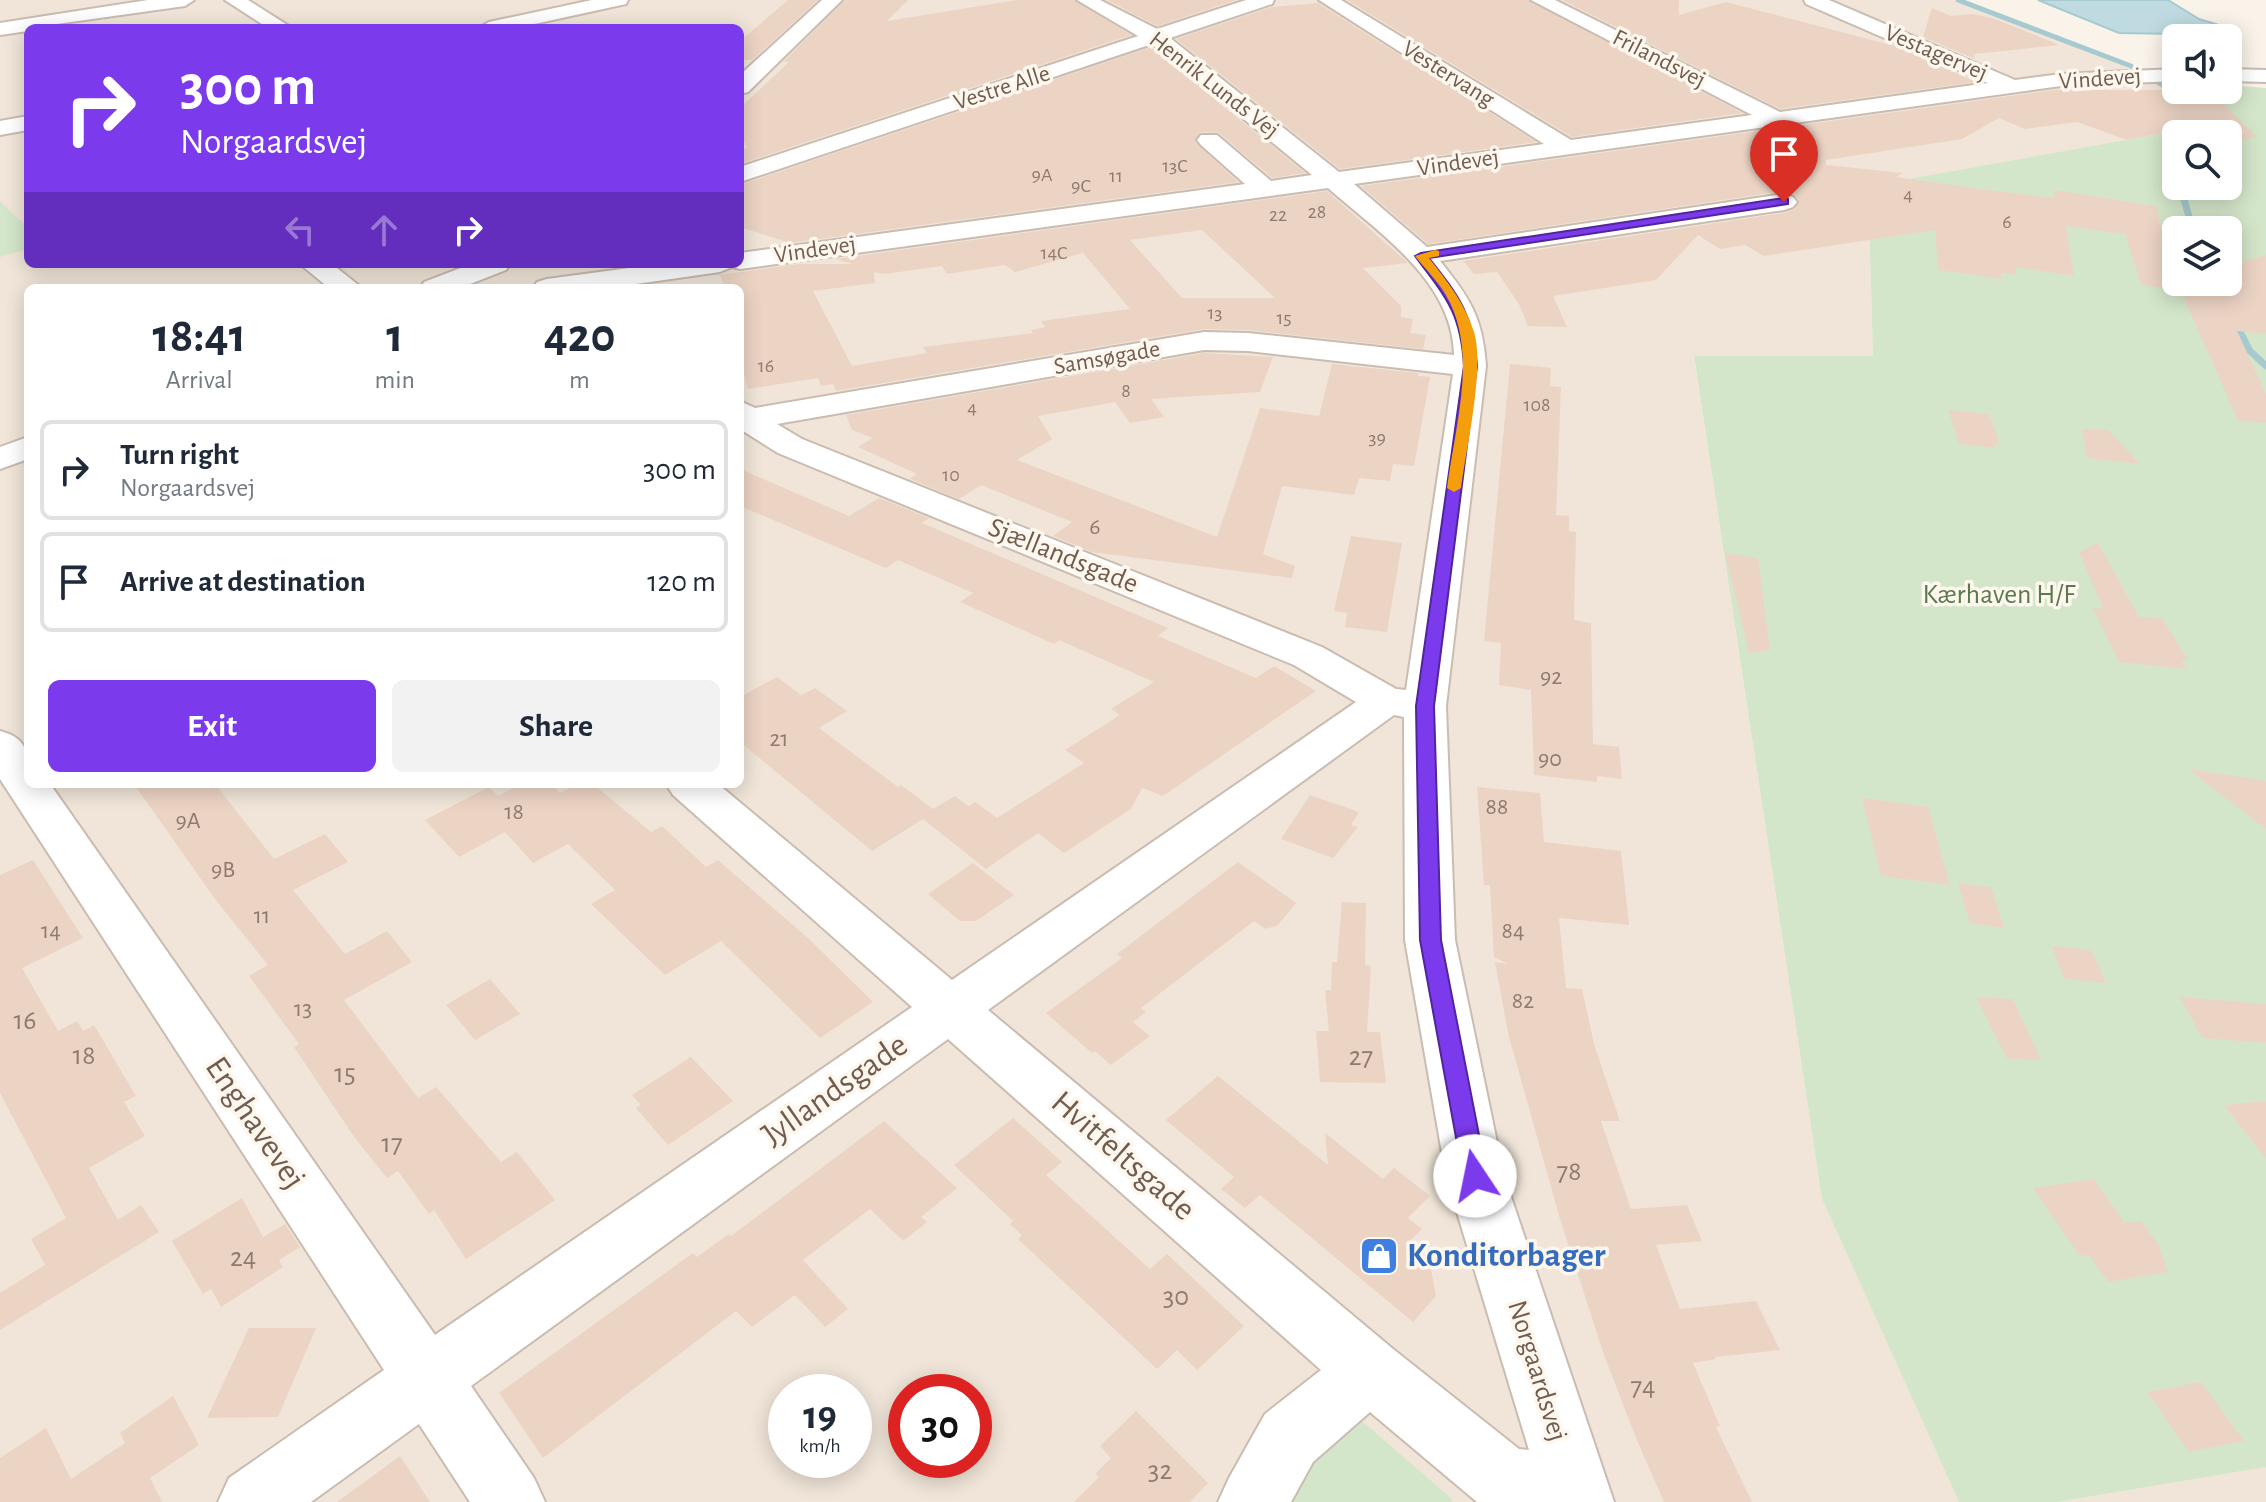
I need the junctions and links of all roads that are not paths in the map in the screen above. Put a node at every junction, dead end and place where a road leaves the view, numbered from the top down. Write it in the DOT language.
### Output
graph roads {
  1 [pos="185,0"];
  2 [pos="234,0"];
  3 [pos="619,0"];
  4 [pos="833,0"];
  5 [pos="1086,0"];
  6 [pos="1265,0"];
  7 [pos="1328,0"];
  8 [pos="1540,0"];
  9 [pos="1813,0"];
  10 [pos="32,24"];
  11 [pos="275,24"];
  12 [pos="508,24"];
  13 [pos="24,25"];
  14 [pos="0,29"];
  15 [pos="1156,37"];
  16 [pos="744,63"];
  17 [pos="764,65"];
  18 [pos="2162,75"];
  19 [pos="2242,75"];
  20 [pos="2266,76"];
  21 [pos="744,83"];
  22 [pos="2014,87"];
  23 [pos="1777,119"];
  24 [pos="24,124"];
  25 [pos="0,128"];
  26 [pos="1209,140"];
  27 [pos="1567,148"];
  28 [pos="744,174"];
  29 [pos="1335,181"];
  30 [pos="1267,190"];
  31 [pos="1784,202"];
  32 [pos="744,234"];
  33 [pos="775,255"];
  34 [pos="1421,256"];
  35 [pos="744,260"];
  36 [pos="320,268"];
  37 [pos="486,268"];
  38 [pos="710,268"];
  39 [pos="681,279"];
  40 [pos="342,284"];
  41 [pos="444,284"];
  42 [pos="607,284"];
  43 [pos="1470,366"];
  44 [pos="744,415"];
  45 [pos="744,416"];
  46 [pos="24,449"];
  47 [pos="0,459"];
  48 [pos="1406,703"];
  49 [pos="0,745"];
  50 [pos="24,781"];
  51 [pos="29,788"];
  52 [pos="694,788"];
  53 [pos="952,1008"];
  54 [pos="1370,1371"];
  55 [pos="426,1377"];
  56 [pos="1577,1496"];
  57 [pos="253,1502"];
  58 [pos="510,1502"];
  59 [pos="1253,1502"];
  1 -- 10 [label="street"];
  2 -- 11 [label="street"];
  3 -- 12 [label="street"];
  4 -- 17 [label="street"];
  5 -- 15 [label="street, Henrik Lunds Vej"];
  6 -- 15 [label="street, Vestre Alle"];
  7 -- 27 [label="street, Vestervang"];
  8 -- 23 [label="street, Frilandsvej"];
  9 -- 22 [label="street, Vestagervej"];
  13 -- 14 [label="street"];
  15 -- 28 [label="street, Vestre Alle"];
  15 -- 29 [label="street, Henrik Lunds Vej"];
  16 -- 17 [label="street"];
  17 -- 21 [label="street"];
  18 -- 22 [label="street, Vindevej"];
  19 -- 20 [label="street"];
  22 -- 23 [label="street, Vindevej"];
  23 -- 27 [label="street, Vindevej"];
  24 -- 25 [label="street"];
  26 -- 30 [label="street"];
  27 -- 29 [label="street, Vindevej"];
  29 -- 30 [label="street, Vindevej"];
  29 -- 34 [label="street, Norgaardsvej"];
  30 -- 33 [label="street, Vindevej"];
  31 -- 34 [label="street"];
  32 -- 33 [label="street"];
  33 -- 35 [label="street, Vindevej"];
  34 -- 43 [label="street, Norgaardsvej"];
  36 -- 40 [label="street"];
  37 -- 41 [label="street"];
  38 -- 39 [label="street"];
  39 -- 42 [label="street"];
  43 -- 44 [label="street, Samsøgade"];
  43 -- 48 [label="street, Norgaardsvej"];
  45 -- 48 [label="street, Sjællandsgade"];
  46 -- 47 [label="street"];
  48 -- 53 [label="street, Jyllandsgade"];
  48 -- 56 [label="street, Norgaardsvej"];
  49 -- 50 [label="street, Enghavevej"];
  51 -- 55 [label="street, Enghavevej"];
  52 -- 53 [label="street, Hvitfeltsgade"];
  53 -- 54 [label="street, Hvitfeltsgade"];
  53 -- 55 [label="street, Jyllandsgade"];
  54 -- 56 [label="street, Hvitfeltsgade"];
  54 -- 59 [label="street"];
  55 -- 57 [label="street, Jyllandsgade"];
  55 -- 58 [label="street, Enghavevej"];
}
